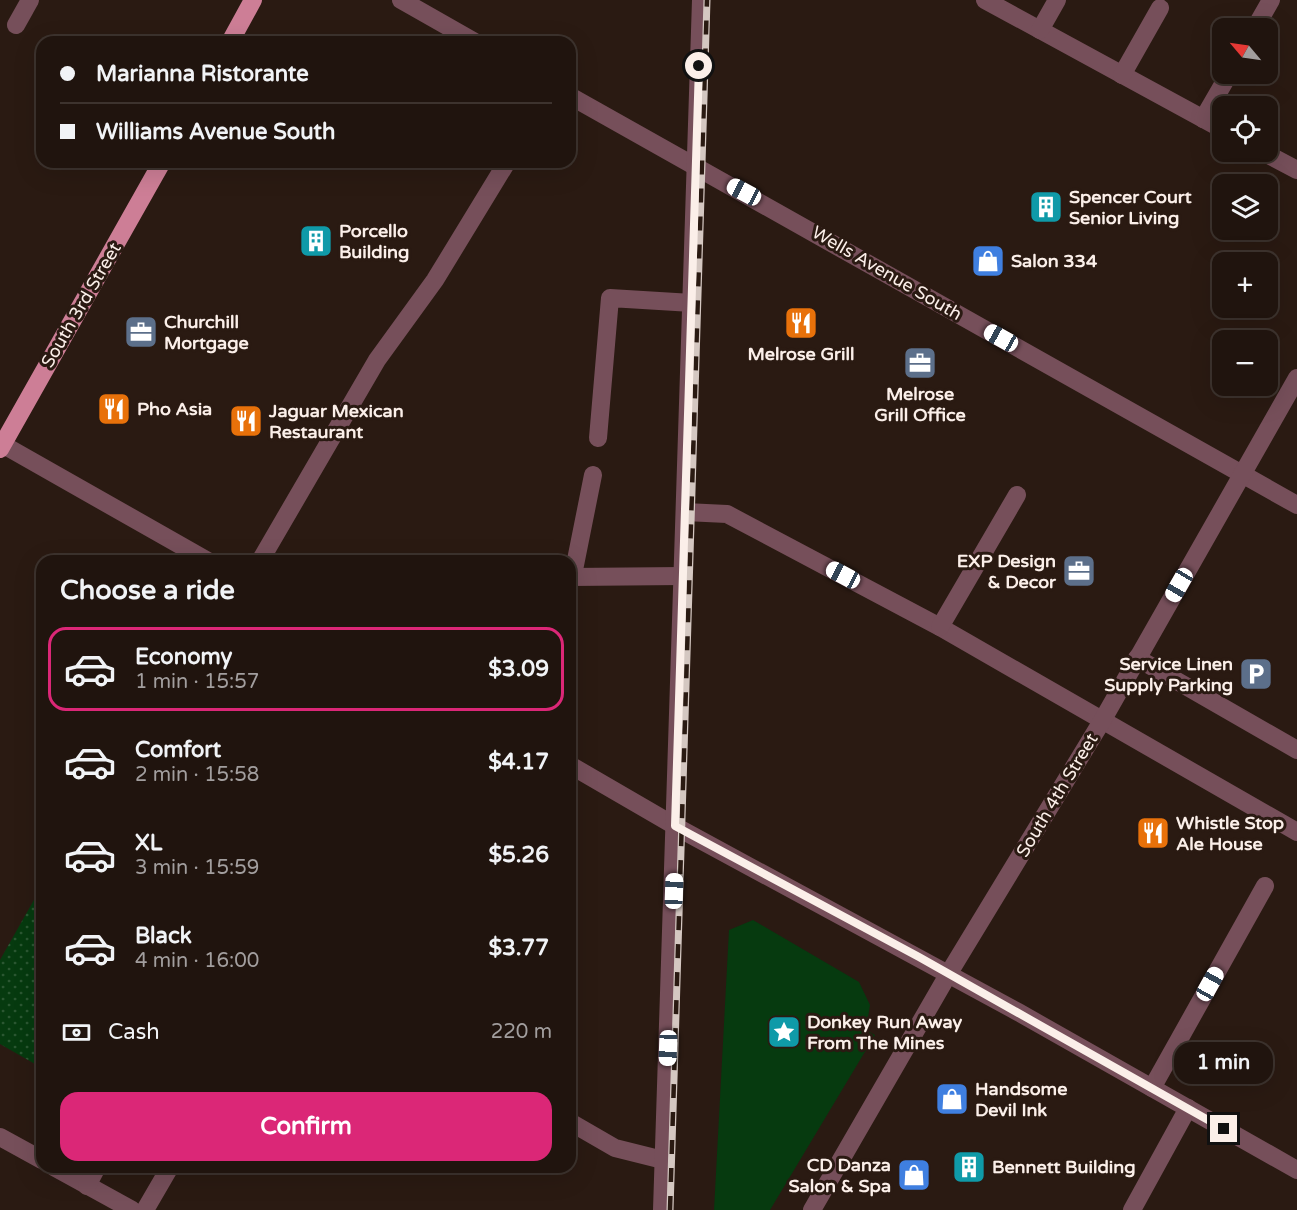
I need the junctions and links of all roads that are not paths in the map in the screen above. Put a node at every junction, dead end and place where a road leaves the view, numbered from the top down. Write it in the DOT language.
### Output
graph roads {
  1 [pos="30,0"];
  2 [pos="254,0"];
  3 [pos="401,0"];
  4 [pos="701,0"];
  5 [pos="985,0"];
  6 [pos="1057,0"];
  7 [pos="1271,0"];
  8 [pos="1160,8"];
  9 [pos="1261,18"];
  10 [pos="16,25"];
  11 [pos="1040,30"];
  12 [pos="233,36"];
  13 [pos="464,36"];
  14 [pos="1122,75"];
  15 [pos="1223,84"];
  16 [pos="576,99"];
  17 [pos="1203,119"];
  18 [pos="1212,124"];
  19 [pos="1278,160"];
  20 [pos="696,167"];
  21 [pos="159,168"];
  22 [pos="503,168"];
  23 [pos="1297,170"];
  24 [pos="692,303"];
  25 [pos="1297,378"];
  26 [pos="598,438"];
  27 [pos="1,446"];
  28 [pos="593,475"];
  29 [pos="1243,475"];
  30 [pos="1017,495"];
  31 [pos="1297,505"];
  32 [pos="685,512"];
  33 [pos="197,555"];
  34 [pos="263,555"];
  35 [pos="576,555"];
  36 [pos="576,576"];
  37 [pos="683,576"];
  38 [pos="940,627"];
  39 [pos="1137,658"];
  40 [pos="1102,721"];
  41 [pos="1297,750"];
  42 [pos="576,768"];
  43 [pos="675,826"];
  44 [pos="1297,832"];
  45 [pos="1265,886"];
  46 [pos="949,974"];
  47 [pos="1152,1089"];
  48 [pos="1188,1108"];
  49 [pos="576,1125"];
  50 [pos="0,1137"];
  51 [pos="36,1157"];
  52 [pos="663,1160"];
  53 [pos="1297,1170"];
  54 [pos="64,1173"];
  55 [pos="94,1173"];
  56 [pos="167,1173"];
  57 [pos="87,1186"];
  58 [pos="132,1210"];
  59 [pos="145,1210"];
  60 [pos="662,1210"];
  61 [pos="812,1210"];
  62 [pos="1132,1210"];
  1 -- 10 [label="street"];
  2 -- 12 [label="main road"];
  3 -- 13 [label="street"];
  4 -- 20 [label="street"];
  5 -- 11 [label="street"];
  6 -- 11 [label="street"];
  7 -- 9 [label="street"];
  8 -- 14 [label="street"];
  11 -- 14 [label="street"];
  14 -- 17 [label="street"];
  15 -- 17 [label="street"];
  16 -- 20 [label="street, Wells Avenue South"];
  17 -- 18 [label="street"];
  19 -- 23 [label="street"];
  20 -- 24 [label="street"];
  20 -- 29 [label="street, Wells Avenue South"];
  21 -- 27 [label="main road, South 3rd Street"];
  22 -- 34 [label="street"];
  24 -- 26 [label="street"];
  24 -- 32 [label="street"];
  25 -- 29 [label="street, South 4th Street"];
  27 -- 33 [label="street"];
  28 -- 35 [label="street"];
  29 -- 31 [label="street, Wells Avenue South"];
  29 -- 39 [label="street, South 4th Street"];
  30 -- 38 [label="street"];
  32 -- 37 [label="street"];
  32 -- 38 [label="street"];
  36 -- 37 [label="street"];
  37 -- 43 [label="street"];
  38 -- 40 [label="street"];
  39 -- 40 [label="street, South 4th Street"];
  39 -- 41 [label="street"];
  40 -- 44 [label="street"];
  40 -- 46 [label="street, South 4th Street"];
  42 -- 43 [label="street"];
  43 -- 46 [label="street"];
  43 -- 52 [label="street"];
  45 -- 47 [label="street"];
  46 -- 47 [label="street"];
  46 -- 61 [label="street, South 4th Street"];
  47 -- 48 [label="street"];
  48 -- 53 [label="street"];
  48 -- 62 [label="street"];
  49 -- 52 [label="street"];
  50 -- 51 [label="street"];
  52 -- 60 [label="street"];
  54 -- 57 [label="street"];
  55 -- 57 [label="street"];
  56 -- 59 [label="street"];
  57 -- 58 [label="street"];
}
